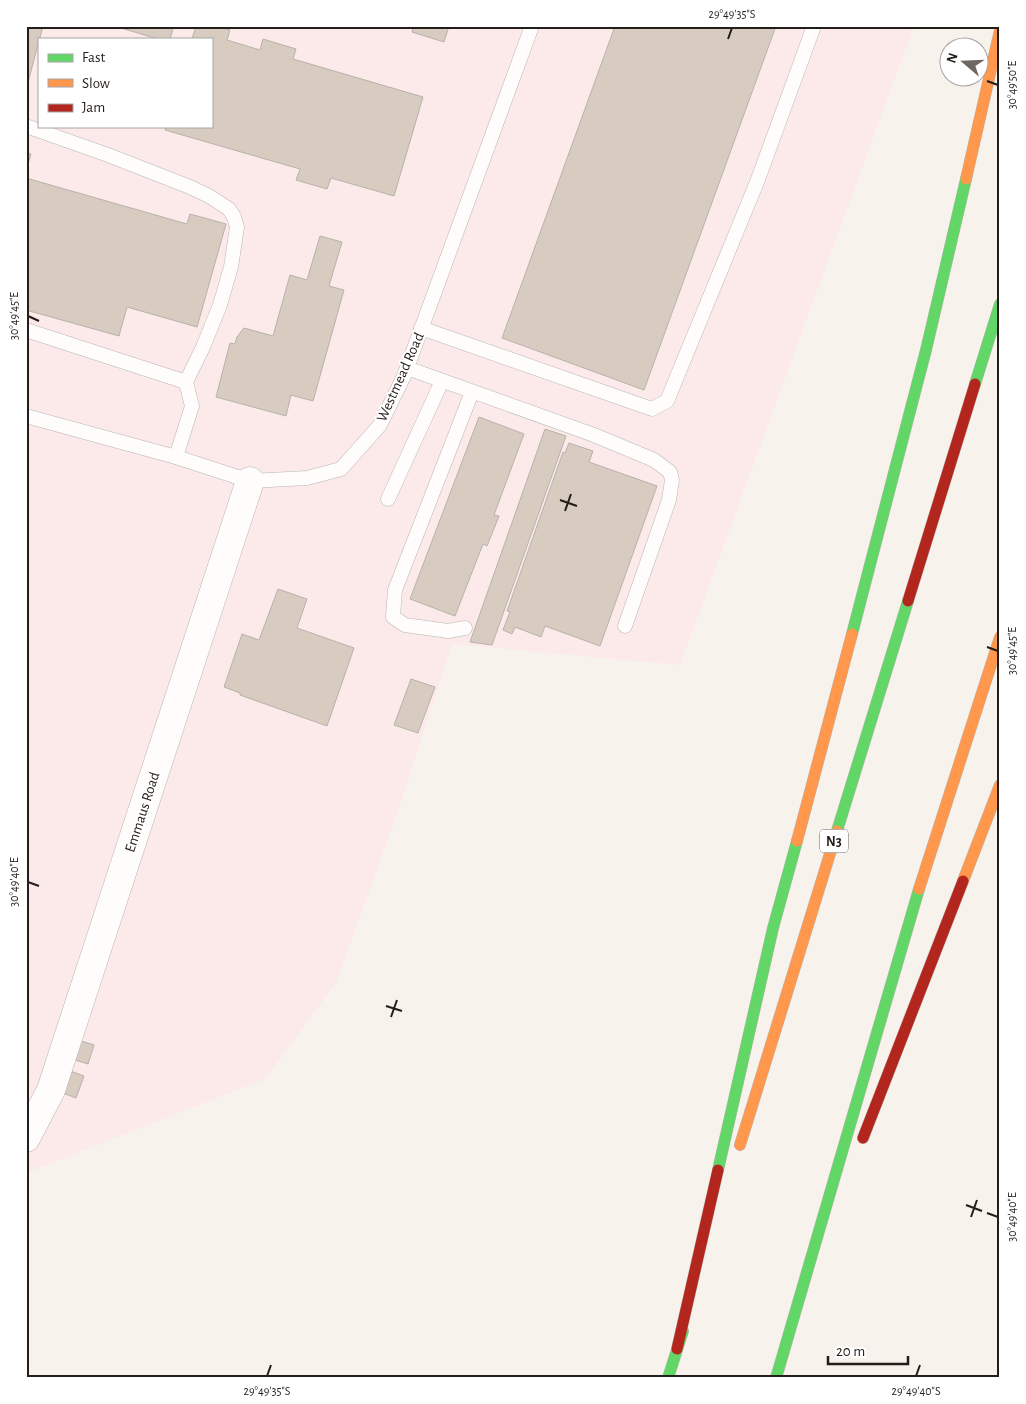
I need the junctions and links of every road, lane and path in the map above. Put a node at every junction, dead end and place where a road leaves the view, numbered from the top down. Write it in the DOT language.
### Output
graph roads {
  1 [pos="532,26"];
  2 [pos="814,26"];
  3 [pos="1000,30"];
  4 [pos="26,126"];
  5 [pos="1000,304"];
  6 [pos="421,328"];
  7 [pos="26,330"];
  8 [pos="407,368"];
  9 [pos="442,381"];
  10 [pos="186,382"];
  11 [pos="472,392"];
  12 [pos="26,416"];
  13 [pos="176,457"];
  14 [pos="250,482"];
  15 [pos="388,499"];
  16 [pos="625,626"];
  17 [pos="464,628"];
  18 [pos="1000,637"];
  19 [pos="1000,785"];
  20 [pos="26,1138"];
  21 [pos="858,1152"];
  22 [pos="736,1160"];
  23 [pos="721,1207"];
  24 [pos="832,1227"];
  25 [pos="677,1350"];
  26 [pos="668,1378"];
  27 [pos="778,1378"];
  1 -- 6 [label="lane, Westmead Road"];
  2 -- 6 [label="lane"];
  3 -- 25 [label="highway"];
  4 -- 10 [label="lane"];
  5 -- 22 [label="highway, N3"];
  6 -- 8 [label="lane, Westmead Road"];
  7 -- 10 [label="lane"];
  8 -- 9 [label="lane"];
  8 -- 14 [label="lane, Westmead Road"];
  9 -- 11 [label="lane"];
  9 -- 15 [label="lane"];
  10 -- 13 [label="lane"];
  11 -- 16 [label="lane"];
  11 -- 17 [label="lane"];
  12 -- 13 [label="lane, Westmead Road"];
  13 -- 14 [label="lane, Westmead Road"];
  14 -- 20 [label="street, Emmaus Road"];
  18 -- 27 [label="highway"];
  19 -- 21 [label="highway"];
  23 -- 25 [label="highway"];
  24 -- 27 [label="highway"];
  25 -- 26 [label="highway"];
}
